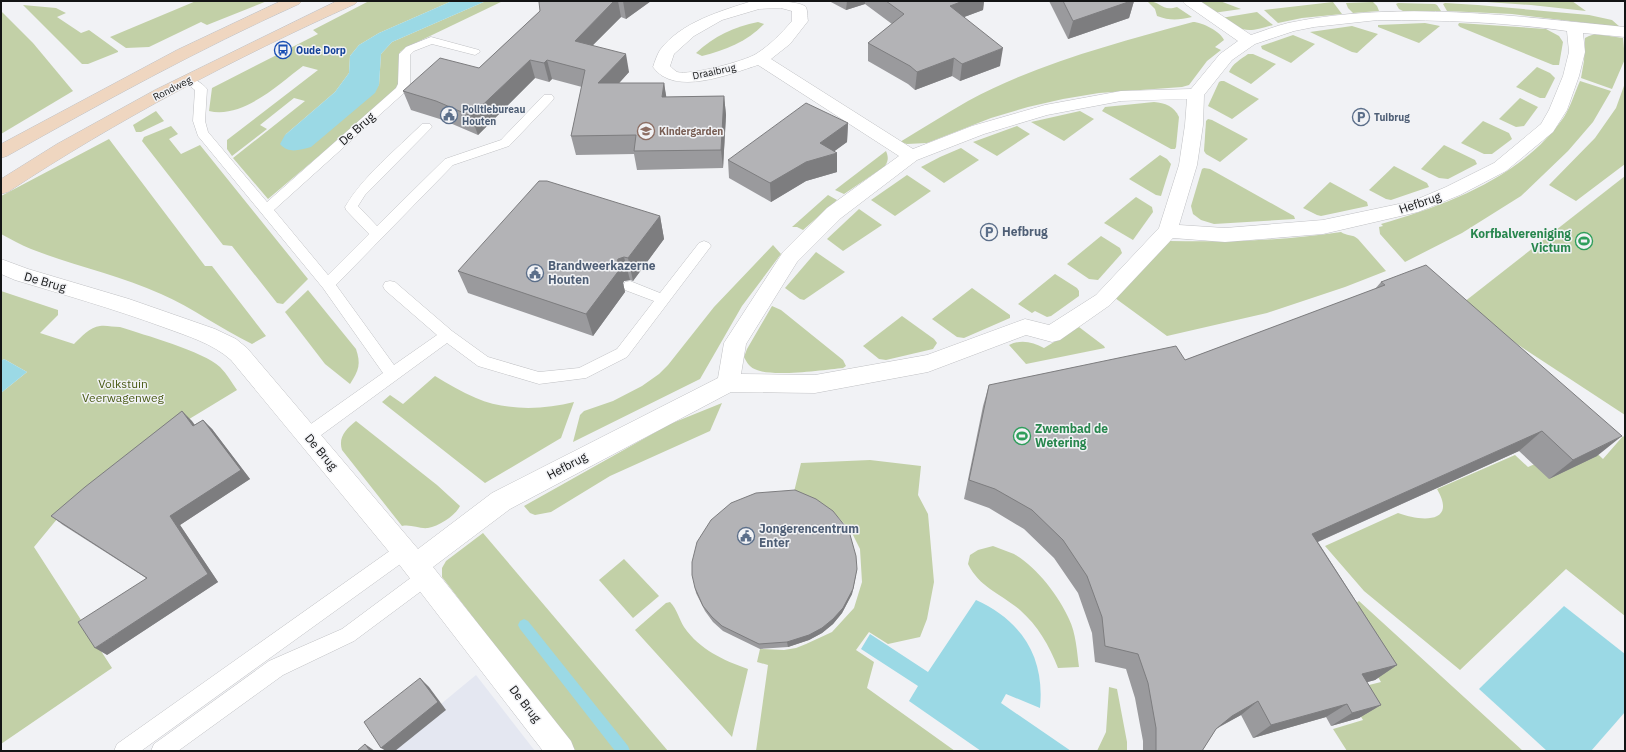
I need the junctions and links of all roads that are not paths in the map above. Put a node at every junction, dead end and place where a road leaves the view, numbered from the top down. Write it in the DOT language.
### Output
graph roads {
  1 [pos="294,1"];
  2 [pos="350,1"];
  3 [pos="1190,1"];
  4 [pos="749,4"];
  5 [pos="1575,27"];
  6 [pos="1625,32"];
  7 [pos="1250,41"];
  8 [pos="475,52"];
  9 [pos="760,59"];
  10 [pos="188,80"];
  11 [pos="1196,94"];
  12 [pos="548,98"];
  13 [pos="426,127"];
  14 [pos="1,152"];
  15 [pos="911,156"];
  16 [pos="1,188"];
  17 [pos="266,210"];
  18 [pos="1168,231"];
  19 [pos="377,234"];
  20 [pos="704,246"];
  21 [pos="1,266"];
  22 [pos="328,284"];
  23 [pos="390,286"];
  24 [pos="630,286"];
  25 [pos="662,299"];
  26 [pos="447,336"];
  27 [pos="392,375"];
  28 [pos="728,382"];
  29 [pos="308,436"];
  30 [pos="415,565"];
  31 [pos="124,751"];
  32 [pos="161,751"];
  33 [pos="561,751"];
  1 -- 14 [label="main road"];
  2 -- 10 [label="main road, Rondweg"];
  3 -- 7 [label="street"];
  4 -- 9 [label="street, Draaibrug"];
  4 -- 9 [label="street, Draaibrug"];
  5 -- 6 [label="street"];
  5 -- 7 [label="street"];
  5 -- 18 [label="street, Hefbrug"];
  7 -- 11 [label="street"];
  8 -- 17 [label="lane, De Brug"];
  9 -- 15 [label="street"];
  10 -- 16 [label="main road, Rondweg"];
  10 -- 17 [label="lane"];
  11 -- 15 [label="street"];
  11 -- 18 [label="street, Hefbrug"];
  12 -- 19 [label="lane"];
  13 -- 19 [label="lane"];
  15 -- 28 [label="street"];
  17 -- 22 [label="lane"];
  18 -- 28 [label="street, Hefbrug"];
  19 -- 22 [label="lane"];
  20 -- 25 [label="lane"];
  21 -- 29 [label="street, De Brug"];
  22 -- 27 [label="lane"];
  23 -- 26 [label="lane"];
  24 -- 25 [label="lane"];
  25 -- 26 [label="lane"];
  26 -- 27 [label="lane"];
  27 -- 29 [label="lane"];
  28 -- 30 [label="street, Hefbrug"];
  29 -- 30 [label="street, De Brug"];
  30 -- 31 [label="lane"];
  30 -- 32 [label="lane"];
  30 -- 33 [label="street, De Brug"];
}
